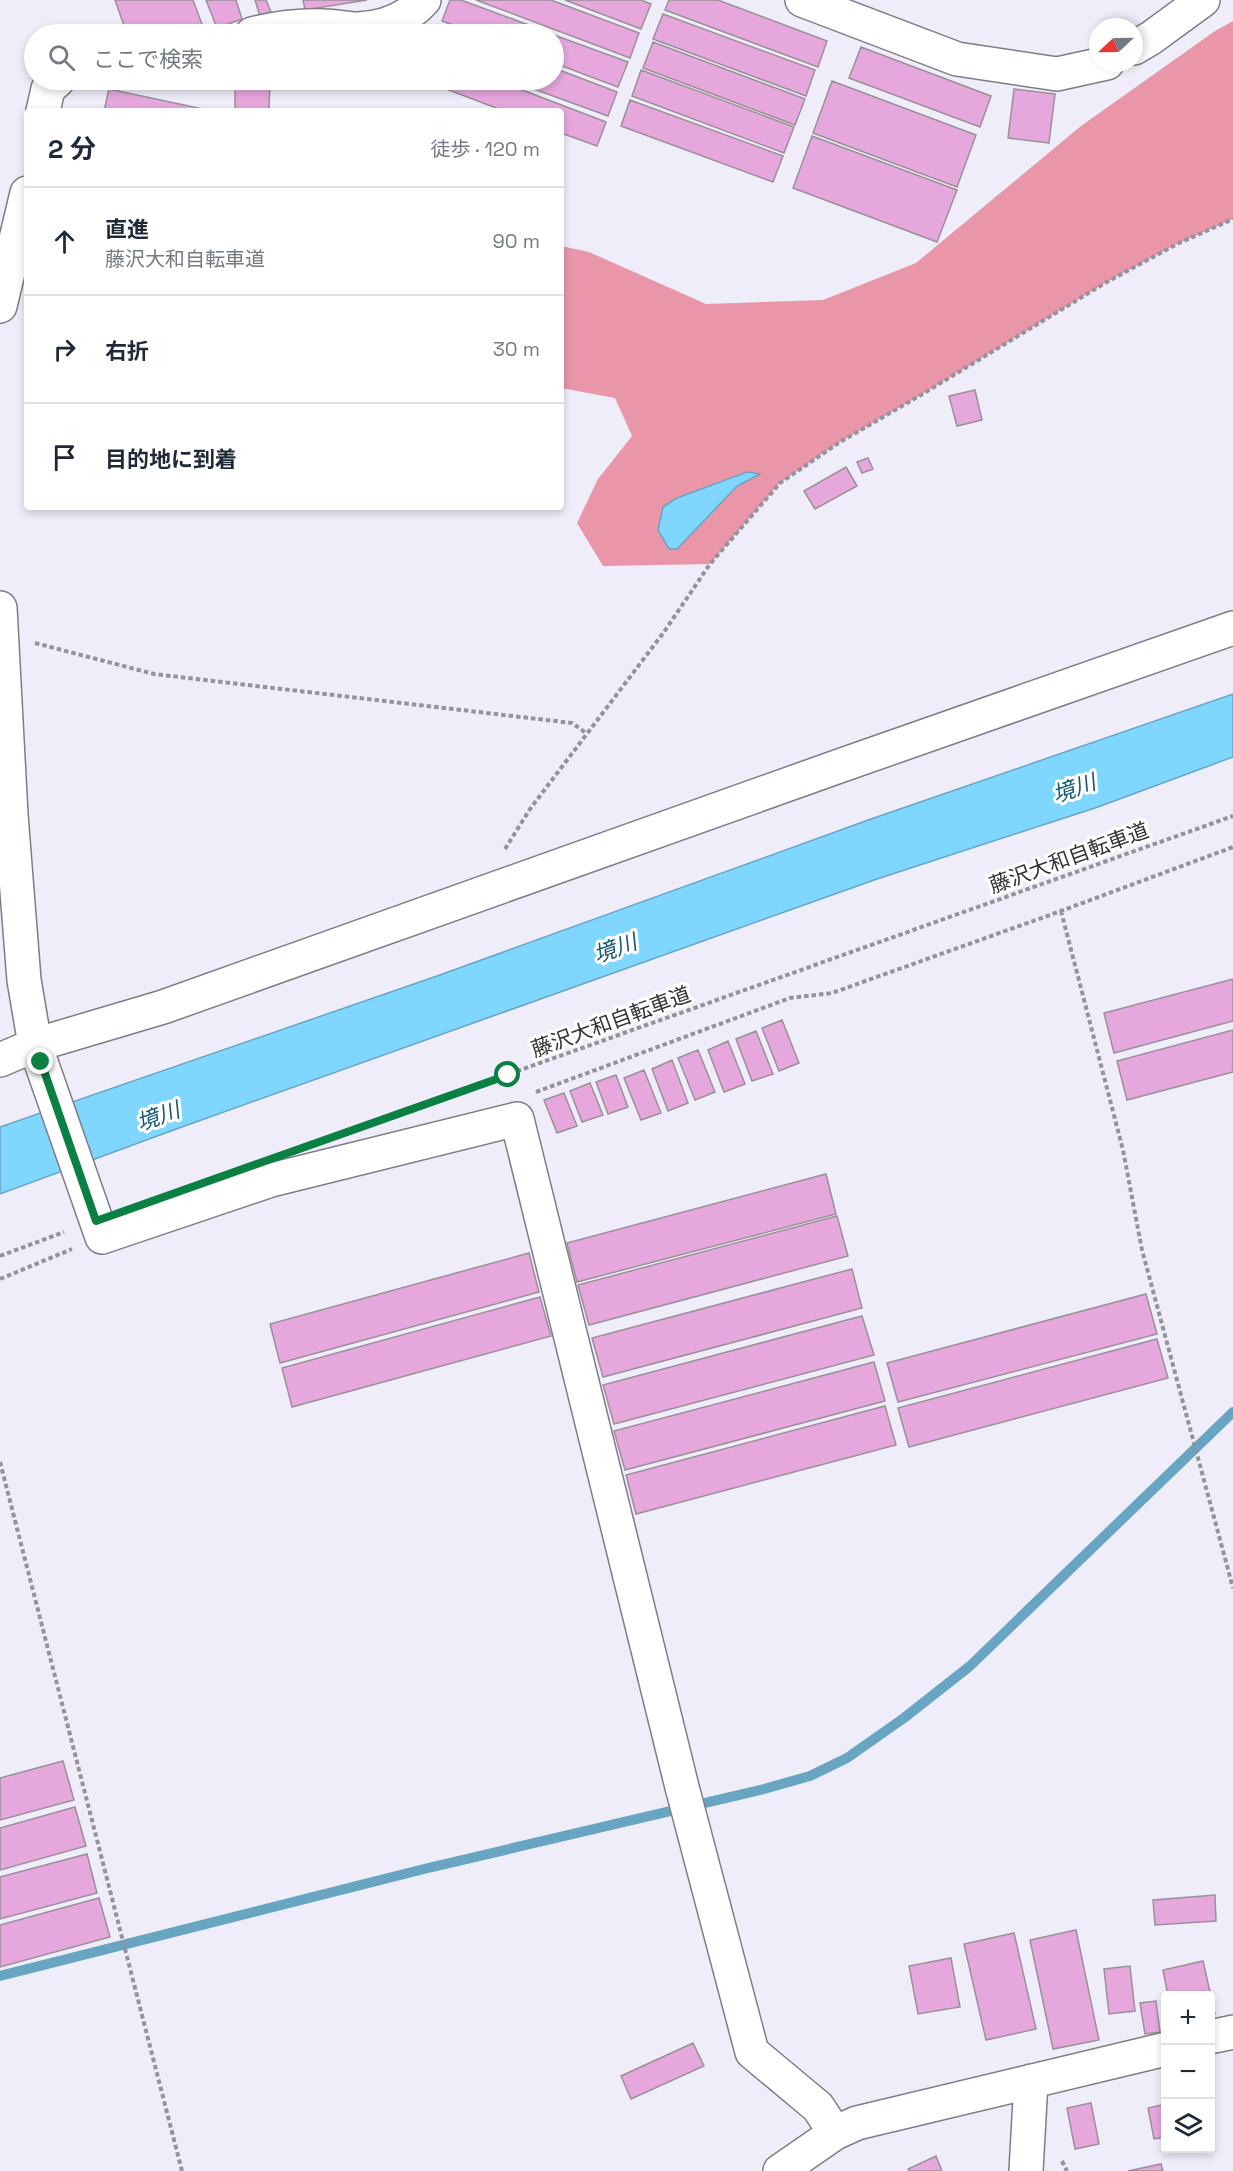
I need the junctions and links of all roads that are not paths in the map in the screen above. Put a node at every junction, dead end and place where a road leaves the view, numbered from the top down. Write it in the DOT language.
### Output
graph roads {
  1 [pos="424,0"];
  2 [pos="802,0"];
  3 [pos="1203,0"];
  4 [pos="386,24"];
  5 [pos="1143,42"];
  6 [pos="1089,67"];
  7 [pos="48,90"];
  8 [pos="45,108"];
  9 [pos="24,206"];
  10 [pos="0,306"];
  11 [pos="1,622"];
  12 [pos="1233,628"];
  13 [pos="12,980"];
  14 [pos="38,1053"];
  15 [pos="0,1060"];
  16 [pos="1233,2032"];
  17 [pos="1215,2036"];
  18 [pos="1161,2050"];
  19 [pos="1031,2081"];
  20 [pos="836,2133"];
  21 [pos="780,2171"];
  22 [pos="1026,2171"];
  1 -- 4 [label="street"];
  2 -- 6 [label="street"];
  3 -- 5 [label="street"];
  7 -- 8 [label="street"];
  9 -- 10 [label="street"];
  11 -- 13 [label="street"];
  12 -- 14 [label="street"];
  13 -- 14 [label="street"];
  14 -- 15 [label="street"];
  14 -- 20 [label="street"];
  16 -- 17 [label="street"];
  18 -- 19 [label="street"];
  19 -- 20 [label="street"];
  19 -- 22 [label="street"];
  20 -- 21 [label="street"];
}
